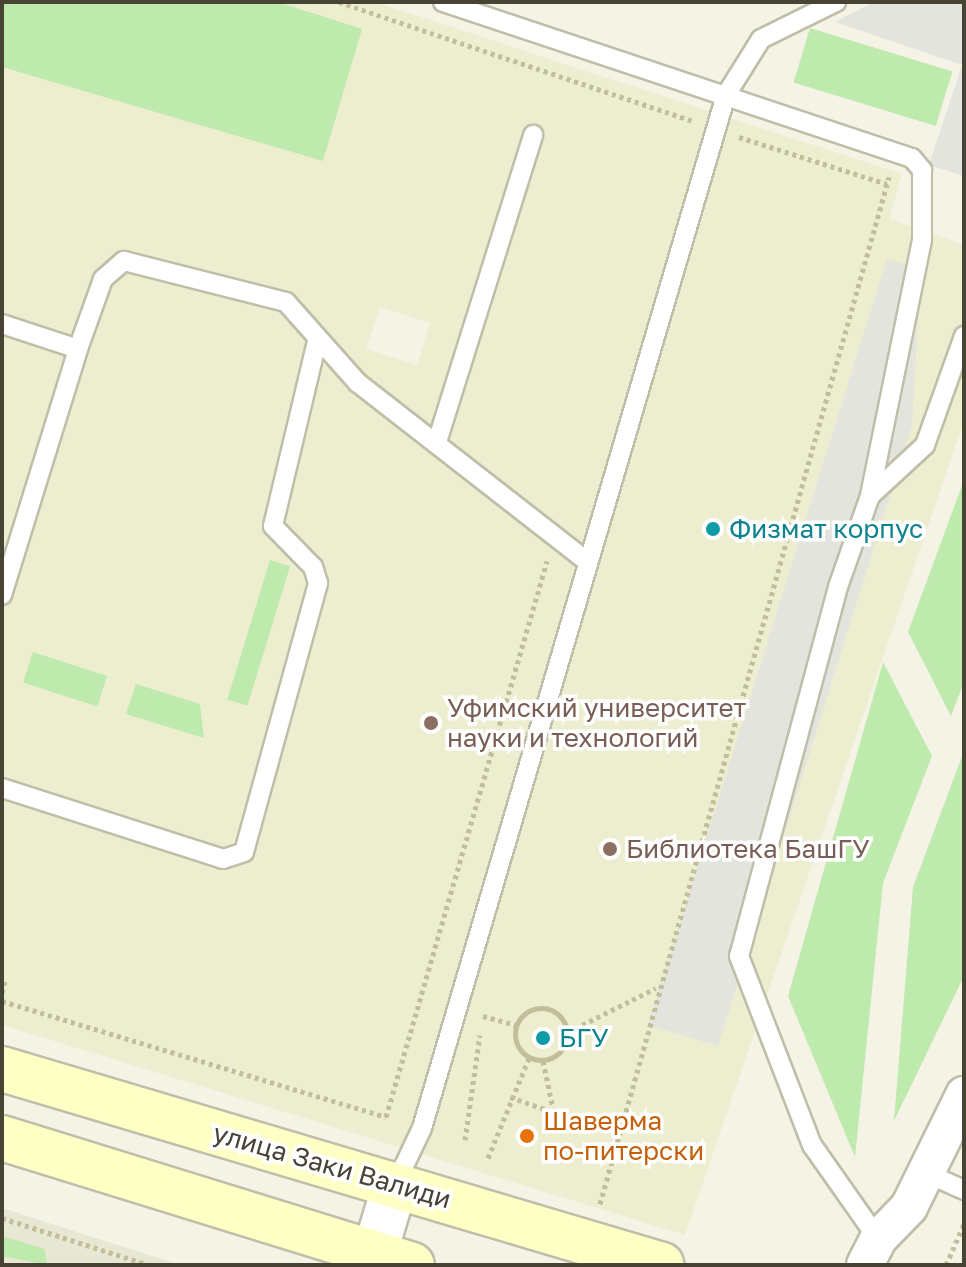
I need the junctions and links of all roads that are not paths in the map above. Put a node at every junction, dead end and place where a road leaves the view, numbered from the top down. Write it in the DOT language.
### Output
graph roads {
  1 [pos="443,2"];
  2 [pos="836,2"];
  3 [pos="726,95"];
  4 [pos="533,135"];
  5 [pos="2,324"];
  6 [pos="964,336"];
  7 [pos="317,342"];
  8 [pos="78,349"];
  9 [pos="437,442"];
  10 [pos="870,496"];
  11 [pos="588,562"];
  12 [pos="2,595"];
  13 [pos="2,788"];
  14 [pos="2,1069"];
  15 [pos="964,1095"];
  16 [pos="2,1138"];
  17 [pos="926,1173"];
  18 [pos="395,1185"];
  19 [pos="964,1190"];
  20 [pos="871,1252"];
  21 [pos="386,1260"];
  22 [pos="662,1265"];
  1 -- 3 [label="lane"];
  2 -- 3 [label="lane"];
  3 -- 10 [label="lane"];
  3 -- 11 [label="lane"];
  4 -- 9 [label="lane"];
  5 -- 8 [label="lane"];
  6 -- 10 [label="lane"];
  7 -- 8 [label="lane"];
  7 -- 9 [label="lane"];
  7 -- 13 [label="lane"];
  8 -- 12 [label="lane"];
  9 -- 11 [label="lane"];
  10 -- 20 [label="lane"];
  11 -- 18 [label="lane"];
  14 -- 18 [label="main road, улица Заки Валиди"];
  15 -- 17 [label="street"];
  16 -- 21 [label="main road"];
  17 -- 19 [label="lane"];
  17 -- 20 [label="street"];
  18 -- 21 [label="street"];
  18 -- 22 [label="main road, улица Заки Валиди"];
}
